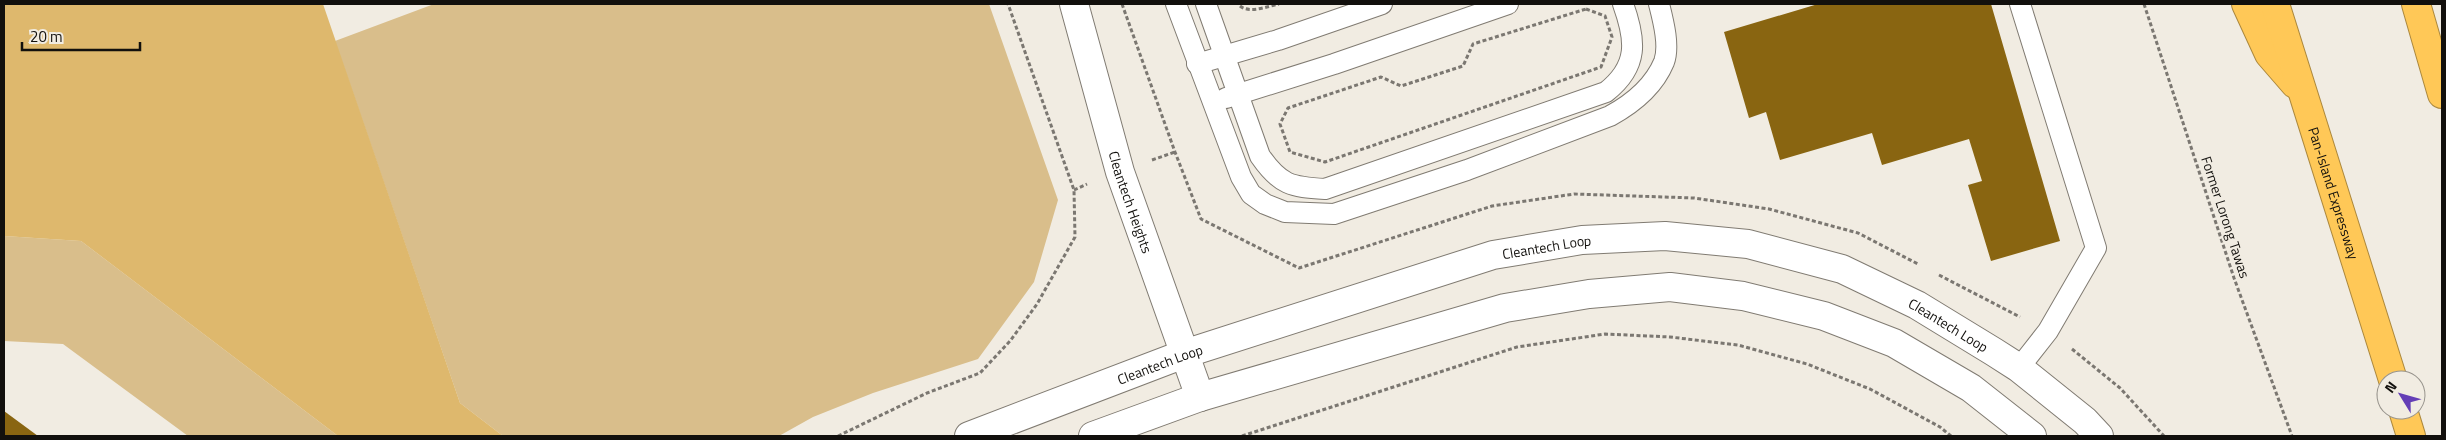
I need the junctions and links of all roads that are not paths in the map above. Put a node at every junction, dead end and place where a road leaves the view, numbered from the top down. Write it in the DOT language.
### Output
graph roads {
  1 [pos="1074,4"];
  2 [pos="1176,4"];
  3 [pos="1206,4"];
  4 [pos="1382,4"];
  5 [pos="1508,4"];
  6 [pos="1623,4"];
  7 [pos="1659,4"];
  8 [pos="2020,4"];
  9 [pos="2246,4"];
  10 [pos="2275,4"];
  11 [pos="2416,4"];
  12 [pos="1225,55"];
  13 [pos="1198,64"];
  14 [pos="2302,93"];
  15 [pos="1238,94"];
  16 [pos="2442,94"];
  17 [pos="1212,102"];
  18 [pos="1184,354"];
  19 [pos="2019,368"];
  20 [pos="2390,370"];
  21 [pos="1200,397"];
  22 [pos="2406,420"];
  23 [pos="970,436"];
  24 [pos="1093,436"];
  25 [pos="2032,436"];
  26 [pos="2099,436"];
  27 [pos="2411,436"];
  1 -- 18 [label="street, Cleantech Heights"];
  2 -- 13 [label="lane"];
  3 -- 12 [label="lane"];
  4 -- 12 [label="lane"];
  5 -- 15 [label="lane"];
  6 -- 15 [label="lane"];
  7 -- 17 [label="lane"];
  8 -- 19 [label="lane"];
  9 -- 14 [label="highway"];
  10 -- 14 [label="highway, Pan-Island Expressway"];
  11 -- 16 [label="highway"];
  12 -- 13 [label="lane"];
  12 -- 15 [label="lane"];
  13 -- 17 [label="lane"];
  14 -- 20 [label="highway, Pan-Island Expressway"];
  15 -- 17 [label="lane"];
  18 -- 19 [label="street, Cleantech Loop"];
  18 -- 21 [label="street, Cleantech Heights"];
  18 -- 23 [label="street, Cleantech Loop"];
  19 -- 26 [label="street, Cleantech Loop"];
  21 -- 24 [label="street"];
  21 -- 25 [label="street"];
  22 -- 27 [label="highway"];
}
